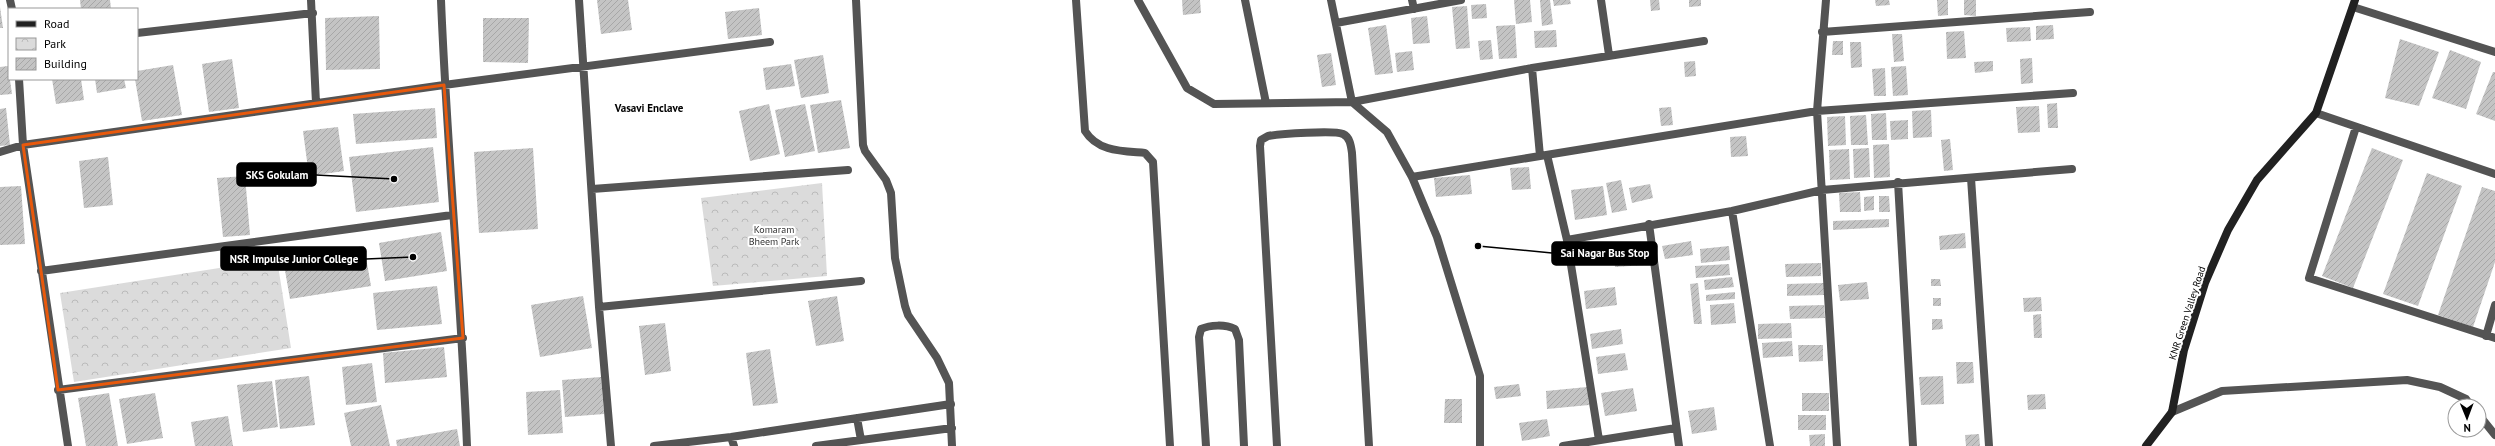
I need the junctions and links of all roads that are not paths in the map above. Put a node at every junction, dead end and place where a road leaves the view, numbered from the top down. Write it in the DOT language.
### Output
graph roads {
  1 [pos="311,0"];
  2 [pos="441,0"];
  3 [pos="579,0"];
  4 [pos="856,0"];
  5 [pos="1076,0"];
  6 [pos="1138,0"];
  7 [pos="1245,0"];
  8 [pos="1331,0"];
  9 [pos="1412,0"];
  10 [pos="1461,0"];
  11 [pos="1601,0"];
  12 [pos="1826,0"];
  13 [pos="2354,3"];
  14 [pos="1414,9"];
  15 [pos="2090,12"];
  16 [pos="313,13"];
  17 [pos="1336,23"];
  18 [pos="1822,32"];
  19 [pos="138,33"];
  20 [pos="1704,41"];
  21 [pos="770,42"];
  22 [pos="2495,52"];
  23 [pos="1609,55"];
  24 [pos="583,68"];
  25 [pos="1532,68"];
  26 [pos="20,80"];
  27 [pos="444,85"];
  28 [pos="2073,93"];
  29 [pos="1352,102"];
  30 [pos="316,103"];
  31 [pos="1266,103"];
  32 [pos="1817,111"];
  33 [pos="2316,113"];
  34 [pos="2356,127"];
  35 [pos="23,145"];
  36 [pos="0,152"];
  37 [pos="1544,155"];
  38 [pos="2072,169"];
  39 [pos="848,170"];
  40 [pos="2495,174"];
  41 [pos="1412,177"];
  42 [pos="1971,178"];
  43 [pos="1898,182"];
  44 [pos="592,189"];
  45 [pos="1822,190"];
  46 [pos="1732,211"];
  47 [pos="452,215"];
  48 [pos="1649,224"];
  49 [pos="1567,240"];
  50 [pos="41,271"];
  51 [pos="861,281"];
  52 [pos="598,306"];
  53 [pos="2495,306"];
  54 [pos="2486,336"];
  55 [pos="463,338"];
  56 [pos="2495,338"];
  57 [pos="58,390"];
  58 [pos="2464,398"];
  59 [pos="951,404"];
  60 [pos="2172,412"];
  61 [pos="857,418"];
  62 [pos="2487,425"];
  63 [pos="952,428"];
  64 [pos="1676,428"];
  65 [pos="2495,435"];
  66 [pos="732,437"];
  67 [pos="861,440"];
  68 [pos="1599,440"];
  69 [pos="68,446"];
  70 [pos="467,446"];
  71 [pos="611,446"];
  72 [pos="654,446"];
  73 [pos="734,446"];
  74 [pos="816,446"];
  75 [pos="952,446"];
  76 [pos="1170,446"];
  77 [pos="1206,446"];
  78 [pos="1244,446"];
  79 [pos="1277,446"];
  80 [pos="1369,446"];
  81 [pos="1480,446"];
  82 [pos="1563,446"];
  83 [pos="1679,446"];
  84 [pos="1770,446"];
  85 [pos="1837,446"];
  86 [pos="1913,446"];
  87 [pos="1989,446"];
  88 [pos="2146,446"];
  1 -- 16 [label="street"];
  2 -- 27 [label="street"];
  3 -- 24 [label="street"];
  4 -- 59 [label="street"];
  5 -- 76 [label="street"];
  6 -- 31 [label="street"];
  7 -- 31 [label="street"];
  8 -- 17 [label="street"];
  9 -- 14 [label="street"];
  10 -- 14 [label="street"];
  11 -- 23 [label="street"];
  12 -- 18 [label="street"];
  13 -- 22 [label="street"];
  13 -- 33 [label="street, KNR Green Valley Road"];
  14 -- 17 [label="street"];
  15 -- 18 [label="street"];
  16 -- 19 [label="street"];
  16 -- 30 [label="street"];
  17 -- 29 [label="street"];
  18 -- 32 [label="street"];
  20 -- 23 [label="street"];
  21 -- 24 [label="street"];
  23 -- 25 [label="street"];
  24 -- 27 [label="street"];
  24 -- 44 [label="street"];
  25 -- 29 [label="street"];
  25 -- 37 [label="street"];
  26 -- 35 [label="street"];
  27 -- 30 [label="street"];
  27 -- 47 [label="street"];
  28 -- 32 [label="street"];
  29 -- 31 [label="street"];
  29 -- 41 [label="street"];
  30 -- 35 [label="street"];
  32 -- 37 [label="street"];
  32 -- 45 [label="street"];
  33 -- 34 [label="street"];
  33 -- 60 [label="street, KNR Green Valley Road"];
  34 -- 40 [label="street"];
  34 -- 54 [label="street"];
  35 -- 36 [label="street"];
  35 -- 50 [label="street"];
  37 -- 41 [label="street"];
  37 -- 49 [label="street"];
  38 -- 42 [label="street"];
  39 -- 44 [label="street"];
  41 -- 81 [label="street"];
  42 -- 43 [label="street"];
  42 -- 87 [label="street"];
  43 -- 45 [label="street"];
  43 -- 86 [label="street"];
  44 -- 52 [label="street"];
  45 -- 46 [label="street"];
  45 -- 85 [label="street"];
  46 -- 48 [label="street"];
  46 -- 84 [label="street"];
  47 -- 50 [label="street"];
  47 -- 55 [label="street"];
  48 -- 49 [label="street"];
  48 -- 64 [label="street"];
  49 -- 68 [label="street"];
  50 -- 57 [label="street"];
  51 -- 52 [label="street"];
  52 -- 71 [label="street"];
  53 -- 54 [label="street"];
  54 -- 56 [label="street"];
  55 -- 57 [label="street"];
  55 -- 70 [label="street"];
  57 -- 69 [label="street"];
  58 -- 60 [label="street"];
  59 -- 61 [label="street"];
  59 -- 63 [label="street"];
  60 -- 88 [label="street, KNR Green Valley Road"];
  61 -- 66 [label="street"];
  61 -- 67 [label="street"];
  62 -- 65 [label="street"];
  63 -- 67 [label="street"];
  63 -- 75 [label="street"];
  64 -- 68 [label="street"];
  64 -- 83 [label="street"];
  66 -- 72 [label="street"];
  66 -- 73 [label="street"];
  67 -- 74 [label="street"];
  68 -- 82 [label="street"];
  77 -- 78 [label="street"];
  79 -- 80 [label="street"];
}
